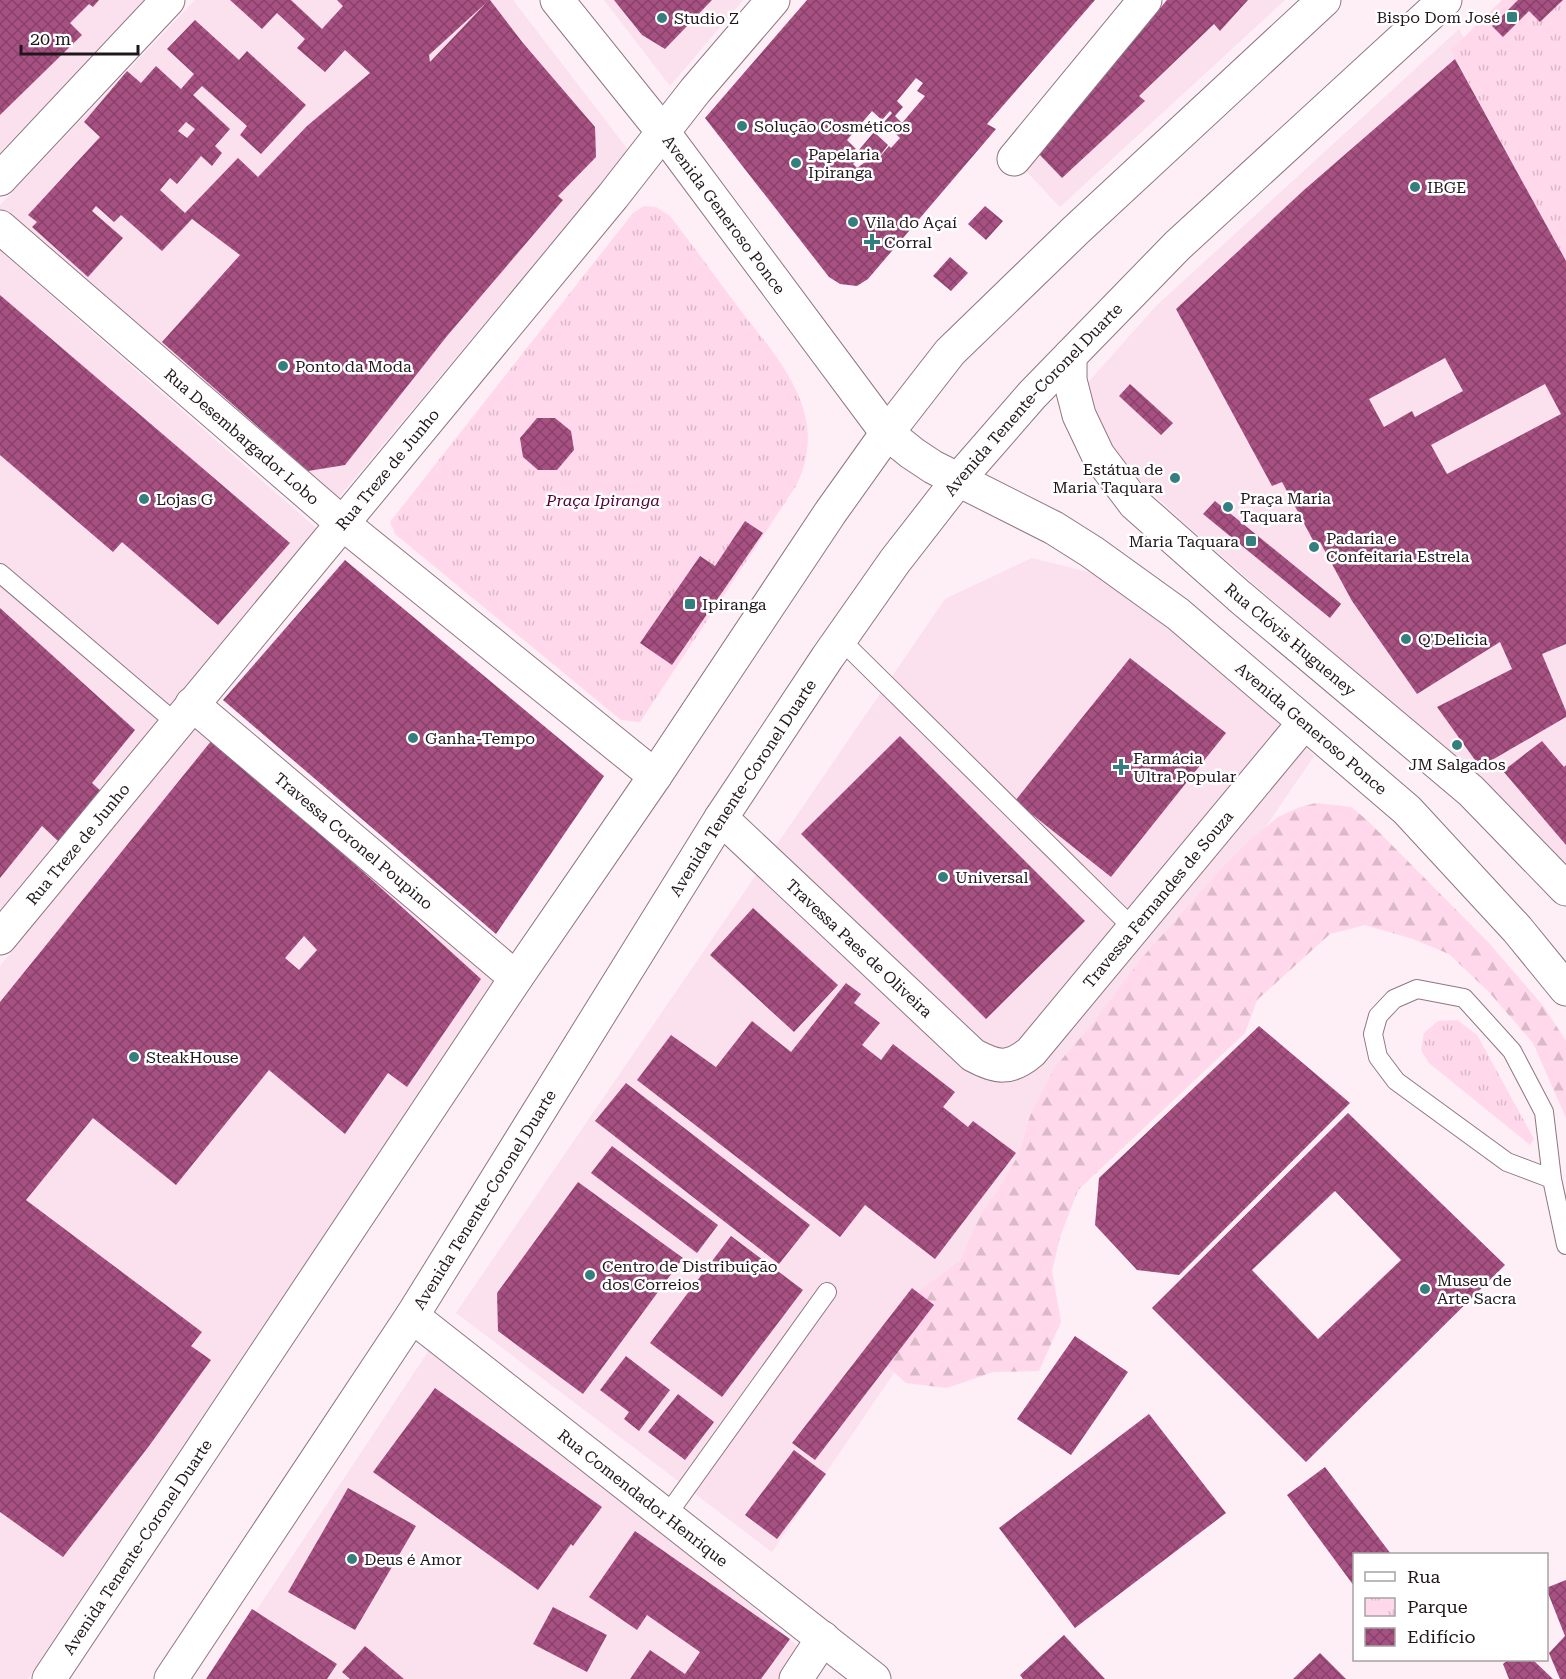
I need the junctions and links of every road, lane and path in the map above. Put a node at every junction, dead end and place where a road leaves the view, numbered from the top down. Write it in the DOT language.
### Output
graph roads {
  1 [pos="167,0"];
  2 [pos="557,0"];
  3 [pos="773,0"];
  4 [pos="1145,0"];
  5 [pos="1324,0"];
  6 [pos="1444,0"];
  7 [pos="663,132"];
  8 [pos="1014,159"];
  9 [pos="0,179"];
  10 [pos="0,227"];
  11 [pos="1070,356"];
  12 [pos="887,433"];
  13 [pos="958,480"];
  14 [pos="342,523"];
  15 [pos="0,573"];
  16 [pos="840,639"];
  17 [pos="184,714"];
  18 [pos="1304,723"];
  19 [pos="655,776"];
  20 [pos="721,818"];
  21 [pos="1566,889"];
  22 [pos="1134,928"];
  23 [pos="0,938"];
  24 [pos="516,978"];
  25 [pos="1566,989"];
  26 [pos="1005,1066"];
  27 [pos="1552,1179"];
  28 [pos="1566,1245"];
  29 [pos="827,1292"];
  30 [pos="412,1316"];
  31 [pos="667,1515"];
  32 [pos="824,1638"];
  33 [pos="49,1679"];
  34 [pos="171,1679"];
  35 [pos="796,1679"];
  36 [pos="874,1679"];
  1 -- 9 [label="main road"];
  2 -- 7 [label="main road, Avenida Generoso Ponce"];
  3 -- 7 [label="main road, Rua Treze de Junho"];
  4 -- 8 [label="main road"];
  5 -- 12 [label="main road, Avenida Tenente-Coronel Duarte"];
  6 -- 11 [label="main road, Avenida Tenente-Coronel Duarte"];
  7 -- 12 [label="main road, Avenida Generoso Ponce"];
  7 -- 14 [label="main road, Rua Treze de Junho"];
  10 -- 14 [label="main road, Rua Desembargador Lobo"];
  11 -- 13 [label="main road, Avenida Tenente-Coronel Duarte"];
  11 -- 21 [label="main road, Rua Clóvis Hugueney"];
  12 -- 13 [label="main road, Avenida Generoso Ponce"];
  12 -- 19 [label="main road, Avenida Tenente-Coronel Duarte"];
  13 -- 16 [label="main road, Avenida Tenente-Coronel Duarte"];
  13 -- 18 [label="main road, Avenida Generoso Ponce"];
  14 -- 17 [label="main road, Rua Treze de Junho"];
  14 -- 19 [label="main road, Rua Desembargador Lobo"];
  15 -- 17 [label="lane"];
  16 -- 20 [label="main road, Avenida Tenente-Coronel Duarte"];
  16 -- 22 [label="lane"];
  17 -- 23 [label="main road, Rua Treze de Junho"];
  17 -- 24 [label="main road, Travessa Coronel Poupino"];
  18 -- 22 [label="main road, Travessa Fernandes de Souza"];
  18 -- 25 [label="main road, Avenida Generoso Ponce"];
  19 -- 24 [label="main road, Avenida Tenente-Coronel Duarte"];
  20 -- 26 [label="main road, Travessa Paes de Oliveira"];
  20 -- 30 [label="main road, Avenida Tenente-Coronel Duarte"];
  22 -- 26 [label="main road, Travessa Fernandes de Souza"];
  24 -- 33 [label="main road, Avenida Tenente-Coronel Duarte"];
  27 -- 27 [label="lane"];
  27 -- 28 [label="lane"];
  29 -- 31 [label="lane"];
  30 -- 31 [label="main road, Rua Comendador Henrique"];
  30 -- 34 [label="main road, Avenida Tenente-Coronel Duarte"];
  31 -- 32 [label="main road, Rua Comendador Henrique"];
  32 -- 35 [label="main road"];
  32 -- 36 [label="main road, Rua Comendador Henrique"];
}
